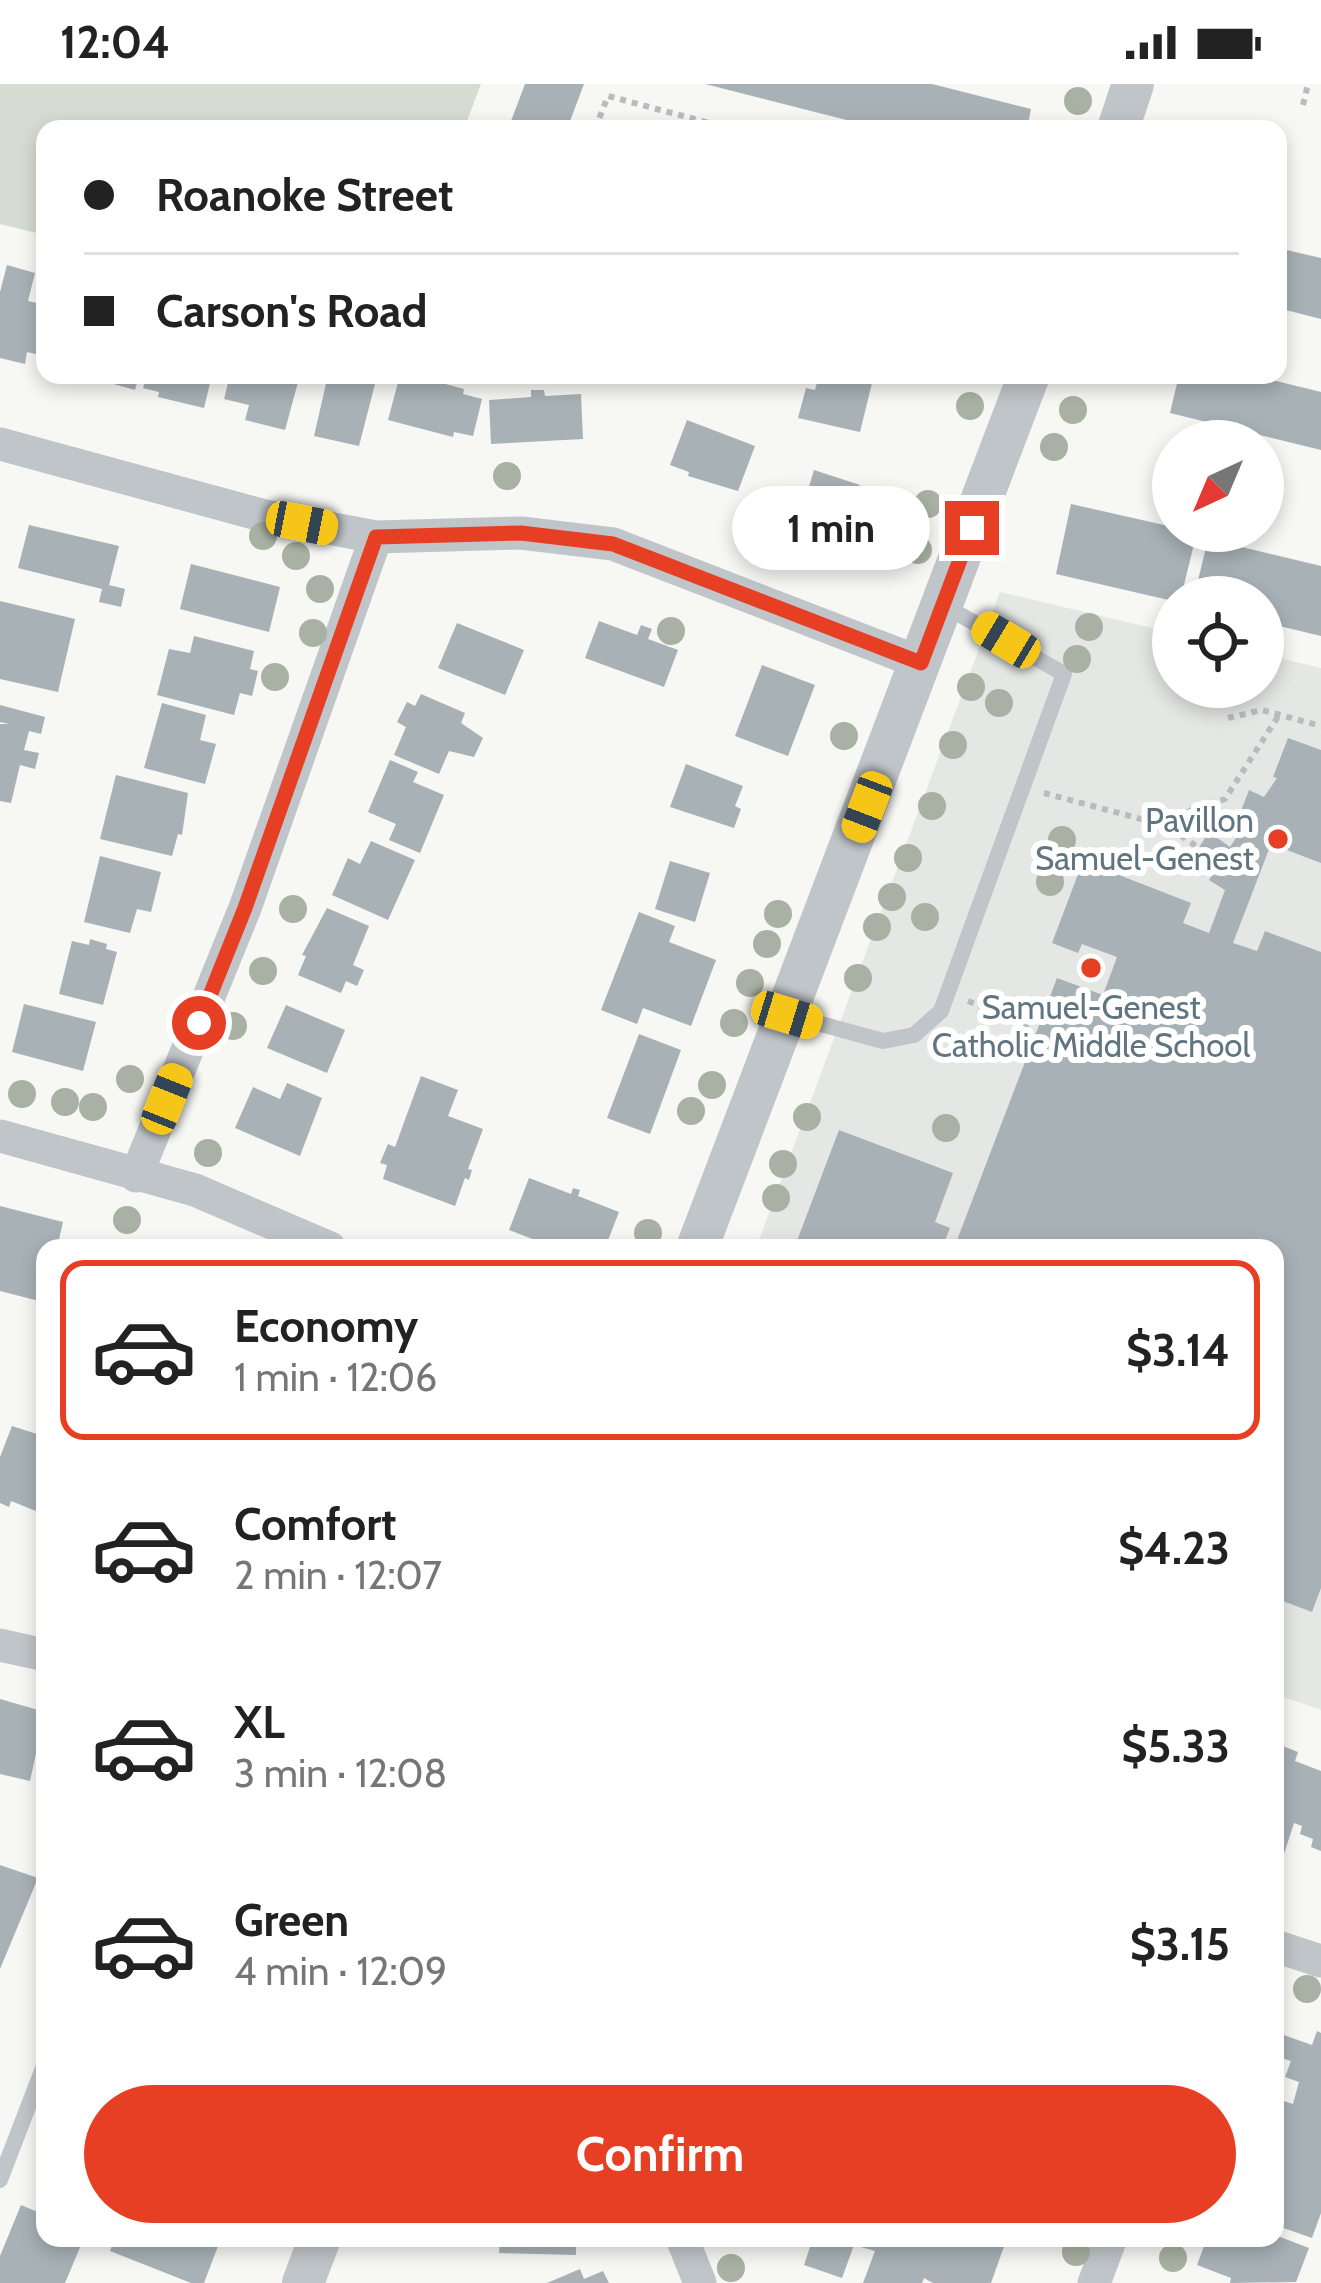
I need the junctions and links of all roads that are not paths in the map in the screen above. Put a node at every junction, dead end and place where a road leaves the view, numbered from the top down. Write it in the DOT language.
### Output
graph roads {
  1 [pos="1132,84"];
  2 [pos="1121,120"];
  3 [pos="1026,384"];
  4 [pos="0,444"];
  5 [pos="376,537"];
  6 [pos="943,605"];
  7 [pos="921,663"];
  8 [pos="787,1015"];
  9 [pos="0,1136"];
  10 [pos="136,1176"];
  11 [pos="309,1239"];
  12 [pos="700,1239"];
  13 [pos="0,1646"];
  14 [pos="36,1653"];
  15 [pos="1284,1949"];
  16 [pos="1321,1961"];
  17 [pos="36,2086"];
  18 [pos="0,2180"];
  19 [pos="317,2247"];
  20 [pos="686,2247"];
  21 [pos="1108,2247"];
  22 [pos="303,2283"];
  23 [pos="700,2283"];
  24 [pos="1094,2283"];
  1 -- 2 [label="street"];
  3 -- 6 [label="street"];
  4 -- 5 [label="street"];
  5 -- 7 [label="street"];
  5 -- 10 [label="street"];
  6 -- 7 [label="street"];
  6 -- 8 [label="lane"];
  7 -- 8 [label="street"];
  8 -- 12 [label="street"];
  9 -- 10 [label="street"];
  10 -- 11 [label="street"];
  13 -- 14 [label="street"];
  15 -- 16 [label="street"];
  17 -- 18 [label="lane"];
  19 -- 22 [label="street"];
  20 -- 23 [label="street"];
  21 -- 24 [label="street"];
}
